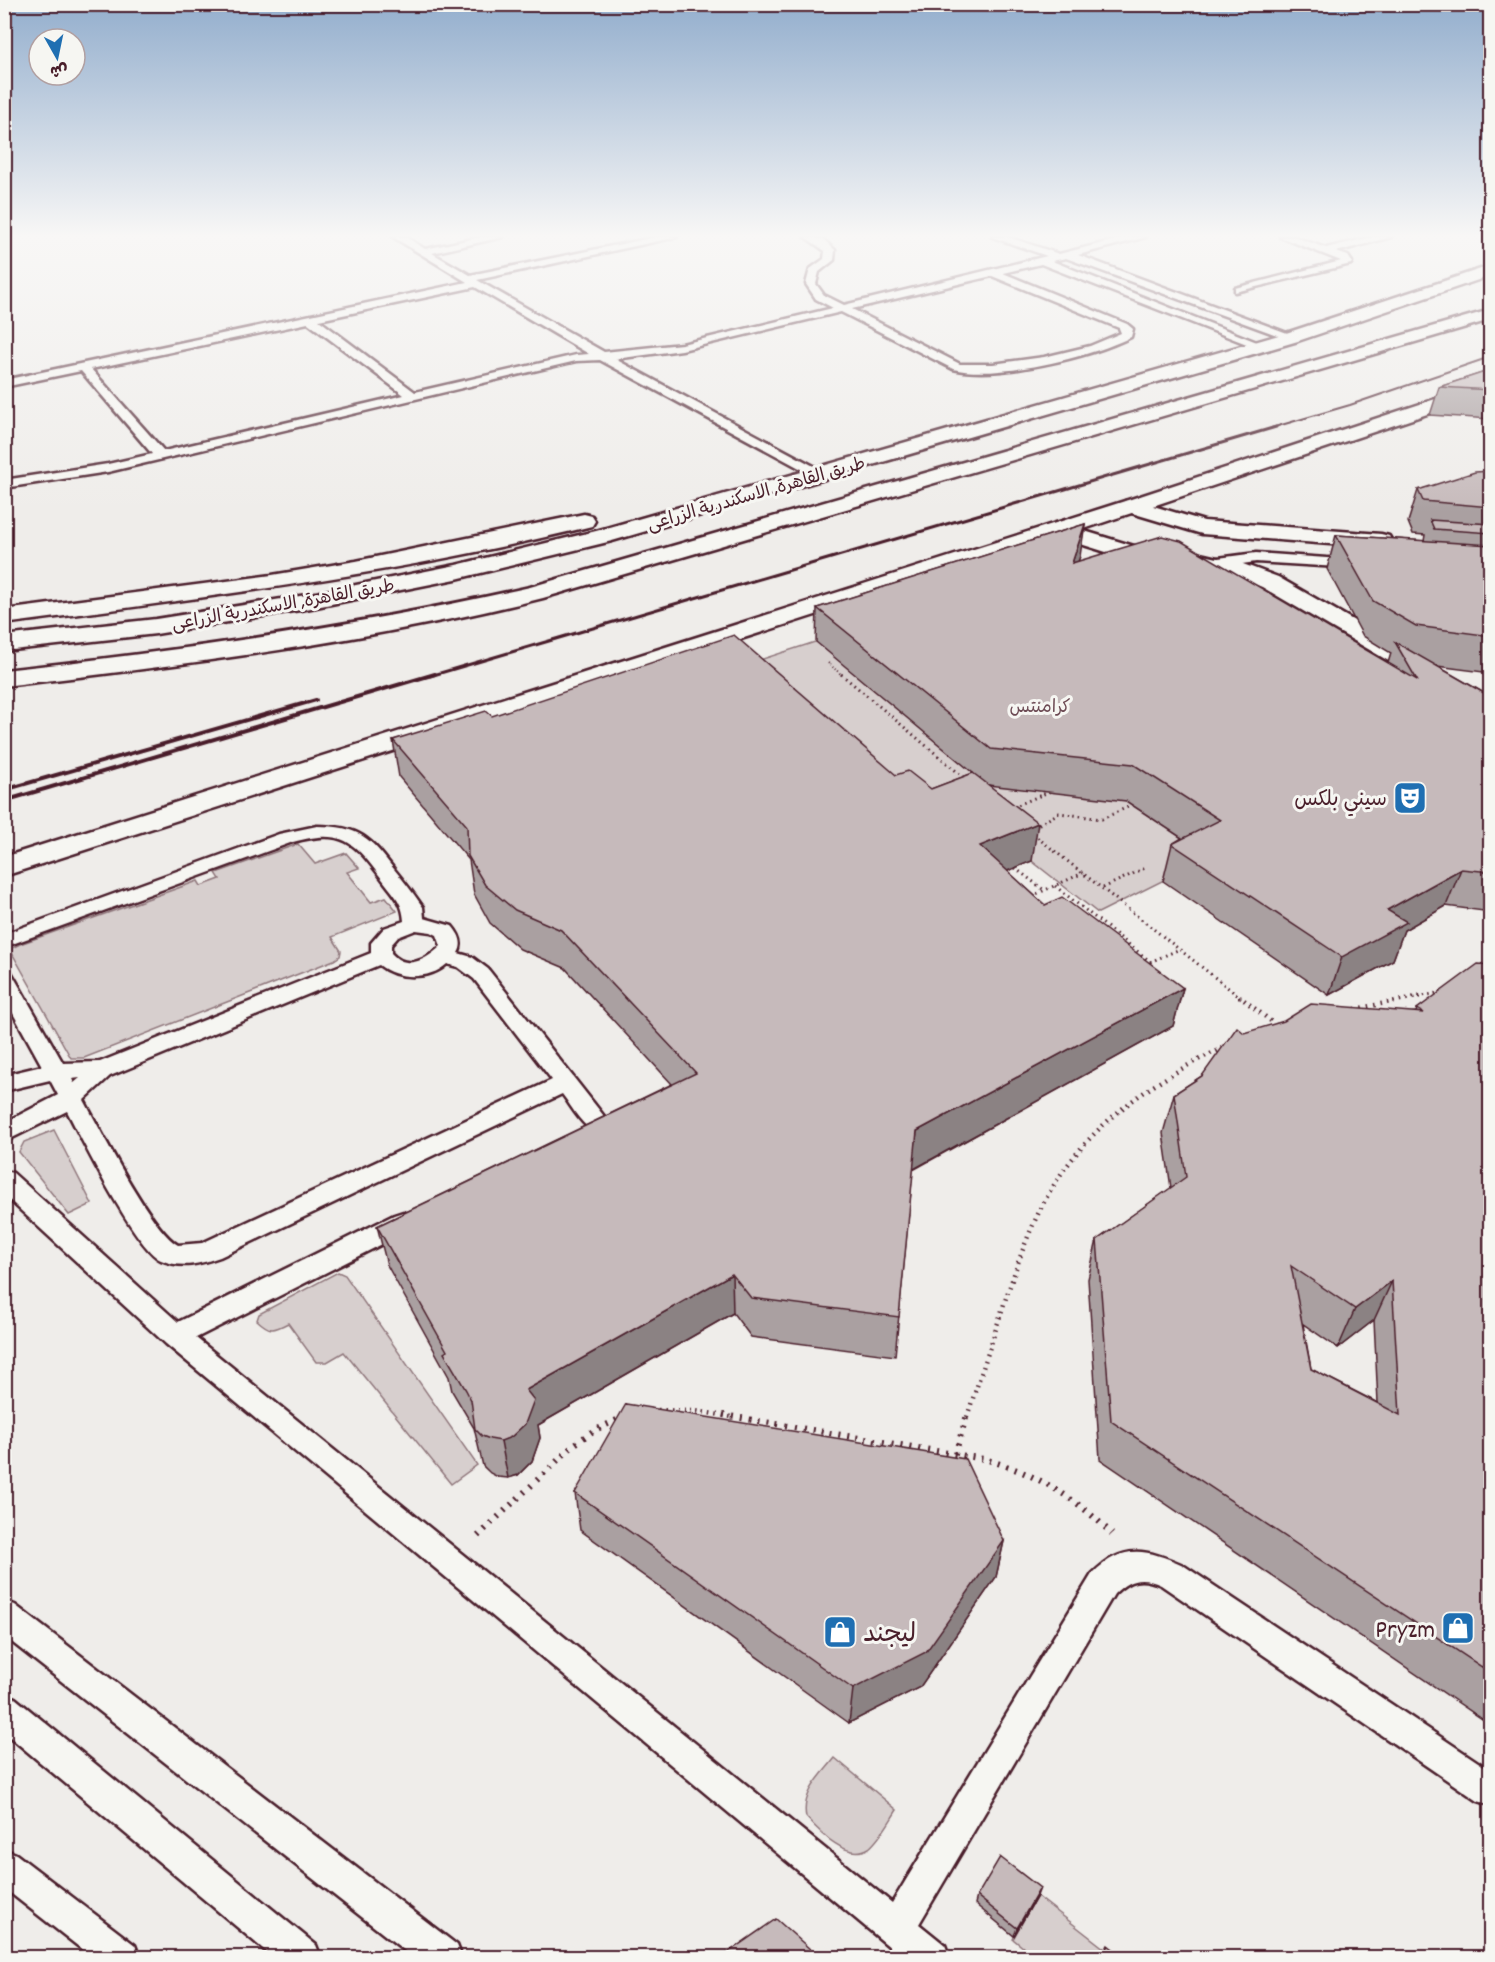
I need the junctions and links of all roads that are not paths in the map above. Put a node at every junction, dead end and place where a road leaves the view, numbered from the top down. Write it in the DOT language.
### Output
graph roads {
  1 [pos="266,329"];
  2 [pos="323,329"];
  3 [pos="553,329"];
  4 [pos="757,329"];
  5 [pos="881,329"];
  6 [pos="1126,329"];
  7 [pos="1216,329"];
  8 [pos="1268,329"];
  9 [pos="1317,329"];
  10 [pos="1444,329"];
  11 [pos="1292,337"];
  12 [pos="1261,346"];
  13 [pos="602,355"];
  14 [pos="84,368"];
  15 [pos="4,384"];
  16 [pos="1491,387"];
  17 [pos="413,396"];
  18 [pos="161,456"];
  19 [pos="818,474"];
  20 [pos="4,484"];
  21 [pos="775,487"];
  22 [pos="1133,506"];
  23 [pos="1065,528"];
  24 [pos="1396,542"];
  25 [pos="1374,565"];
  26 [pos="1205,567"];
  27 [pos="6,617"];
  28 [pos="4,644"];
  29 [pos="1415,674"];
  30 [pos="4,678"];
  31 [pos="4,867"];
  32 [pos="414,924"];
  33 [pos="4,941"];
  34 [pos="445,956"];
  35 [pos="381,957"];
  36 [pos="4,977"];
  37 [pos="102,1070"];
  38 [pos="56,1071"];
  39 [pos="4,1083"];
  40 [pos="566,1083"];
  41 [pos="72,1097"];
  42 [pos="598,1125"];
  43 [pos="4,1133"];
  44 [pos="4,1180"];
  45 [pos="419,1214"];
  46 [pos="175,1336"];
  47 [pos="4,1616"];
  48 [pos="4,1708"];
  49 [pos="1491,1790"];
  50 [pos="4,1866"];
  51 [pos="897,1928"];
  52 [pos="122,1958"];
  53 [pos="303,1958"];
  54 [pos="444,1958"];
  55 [pos="932,1958"];
  1 -- 14 [label="lane"];
  2 -- 17 [label="lane"];
  3 -- 13 [label="lane"];
  4 -- 13 [label="lane"];
  5 -- 6 [label="lane"];
  7 -- 12 [label="lane"];
  8 -- 11 [label="lane"];
  9 -- 11 [label="main road, طريق القاهرة, الاسكندرية الزراعى"];
  10 -- 30 [label="main road, طريق القاهرة, الاسكندرية الزراعى"];
  11 -- 12 [label="main road, طريق القاهرة, الاسكندرية الزراعى"];
  12 -- 19 [label="main road, طريق القاهرة, الاسكندرية الزراعى"];
  13 -- 17 [label="lane"];
  13 -- 19 [label="lane"];
  14 -- 15 [label="lane"];
  14 -- 18 [label="lane"];
  16 -- 22 [label="main road"];
  17 -- 18 [label="lane"];
  18 -- 20 [label="lane"];
  19 -- 21 [label="main road, طريق القاهرة, الاسكندرية الزراعى"];
  21 -- 27 [label="main road"];
  21 -- 28 [label="main road, طريق القاهرة, الاسكندرية الزراعى"];
  22 -- 23 [label="main road"];
  22 -- 24 [label="main road"];
  23 -- 26 [label="main road"];
  23 -- 31 [label="main road"];
  25 -- 26 [label="lane"];
  26 -- 29 [label="main road"];
  32 -- 33 [label="lane"];
  32 -- 34 [label="lane"];
  32 -- 35 [label="lane"];
  34 -- 35 [label="lane"];
  34 -- 40 [label="lane"];
  35 -- 37 [label="lane"];
  36 -- 38 [label="lane"];
  37 -- 38 [label="lane"];
  37 -- 41 [label="lane"];
  38 -- 39 [label="lane"];
  38 -- 41 [label="lane"];
  40 -- 41 [label="lane"];
  40 -- 42 [label="lane"];
  41 -- 43 [label="lane"];
  44 -- 46 [label="lane"];
  45 -- 46 [label="lane"];
  46 -- 51 [label="lane"];
  47 -- 54 [label="lane"];
  48 -- 53 [label="lane"];
  49 -- 51 [label="lane"];
  50 -- 52 [label="lane"];
  51 -- 55 [label="lane"];
}
